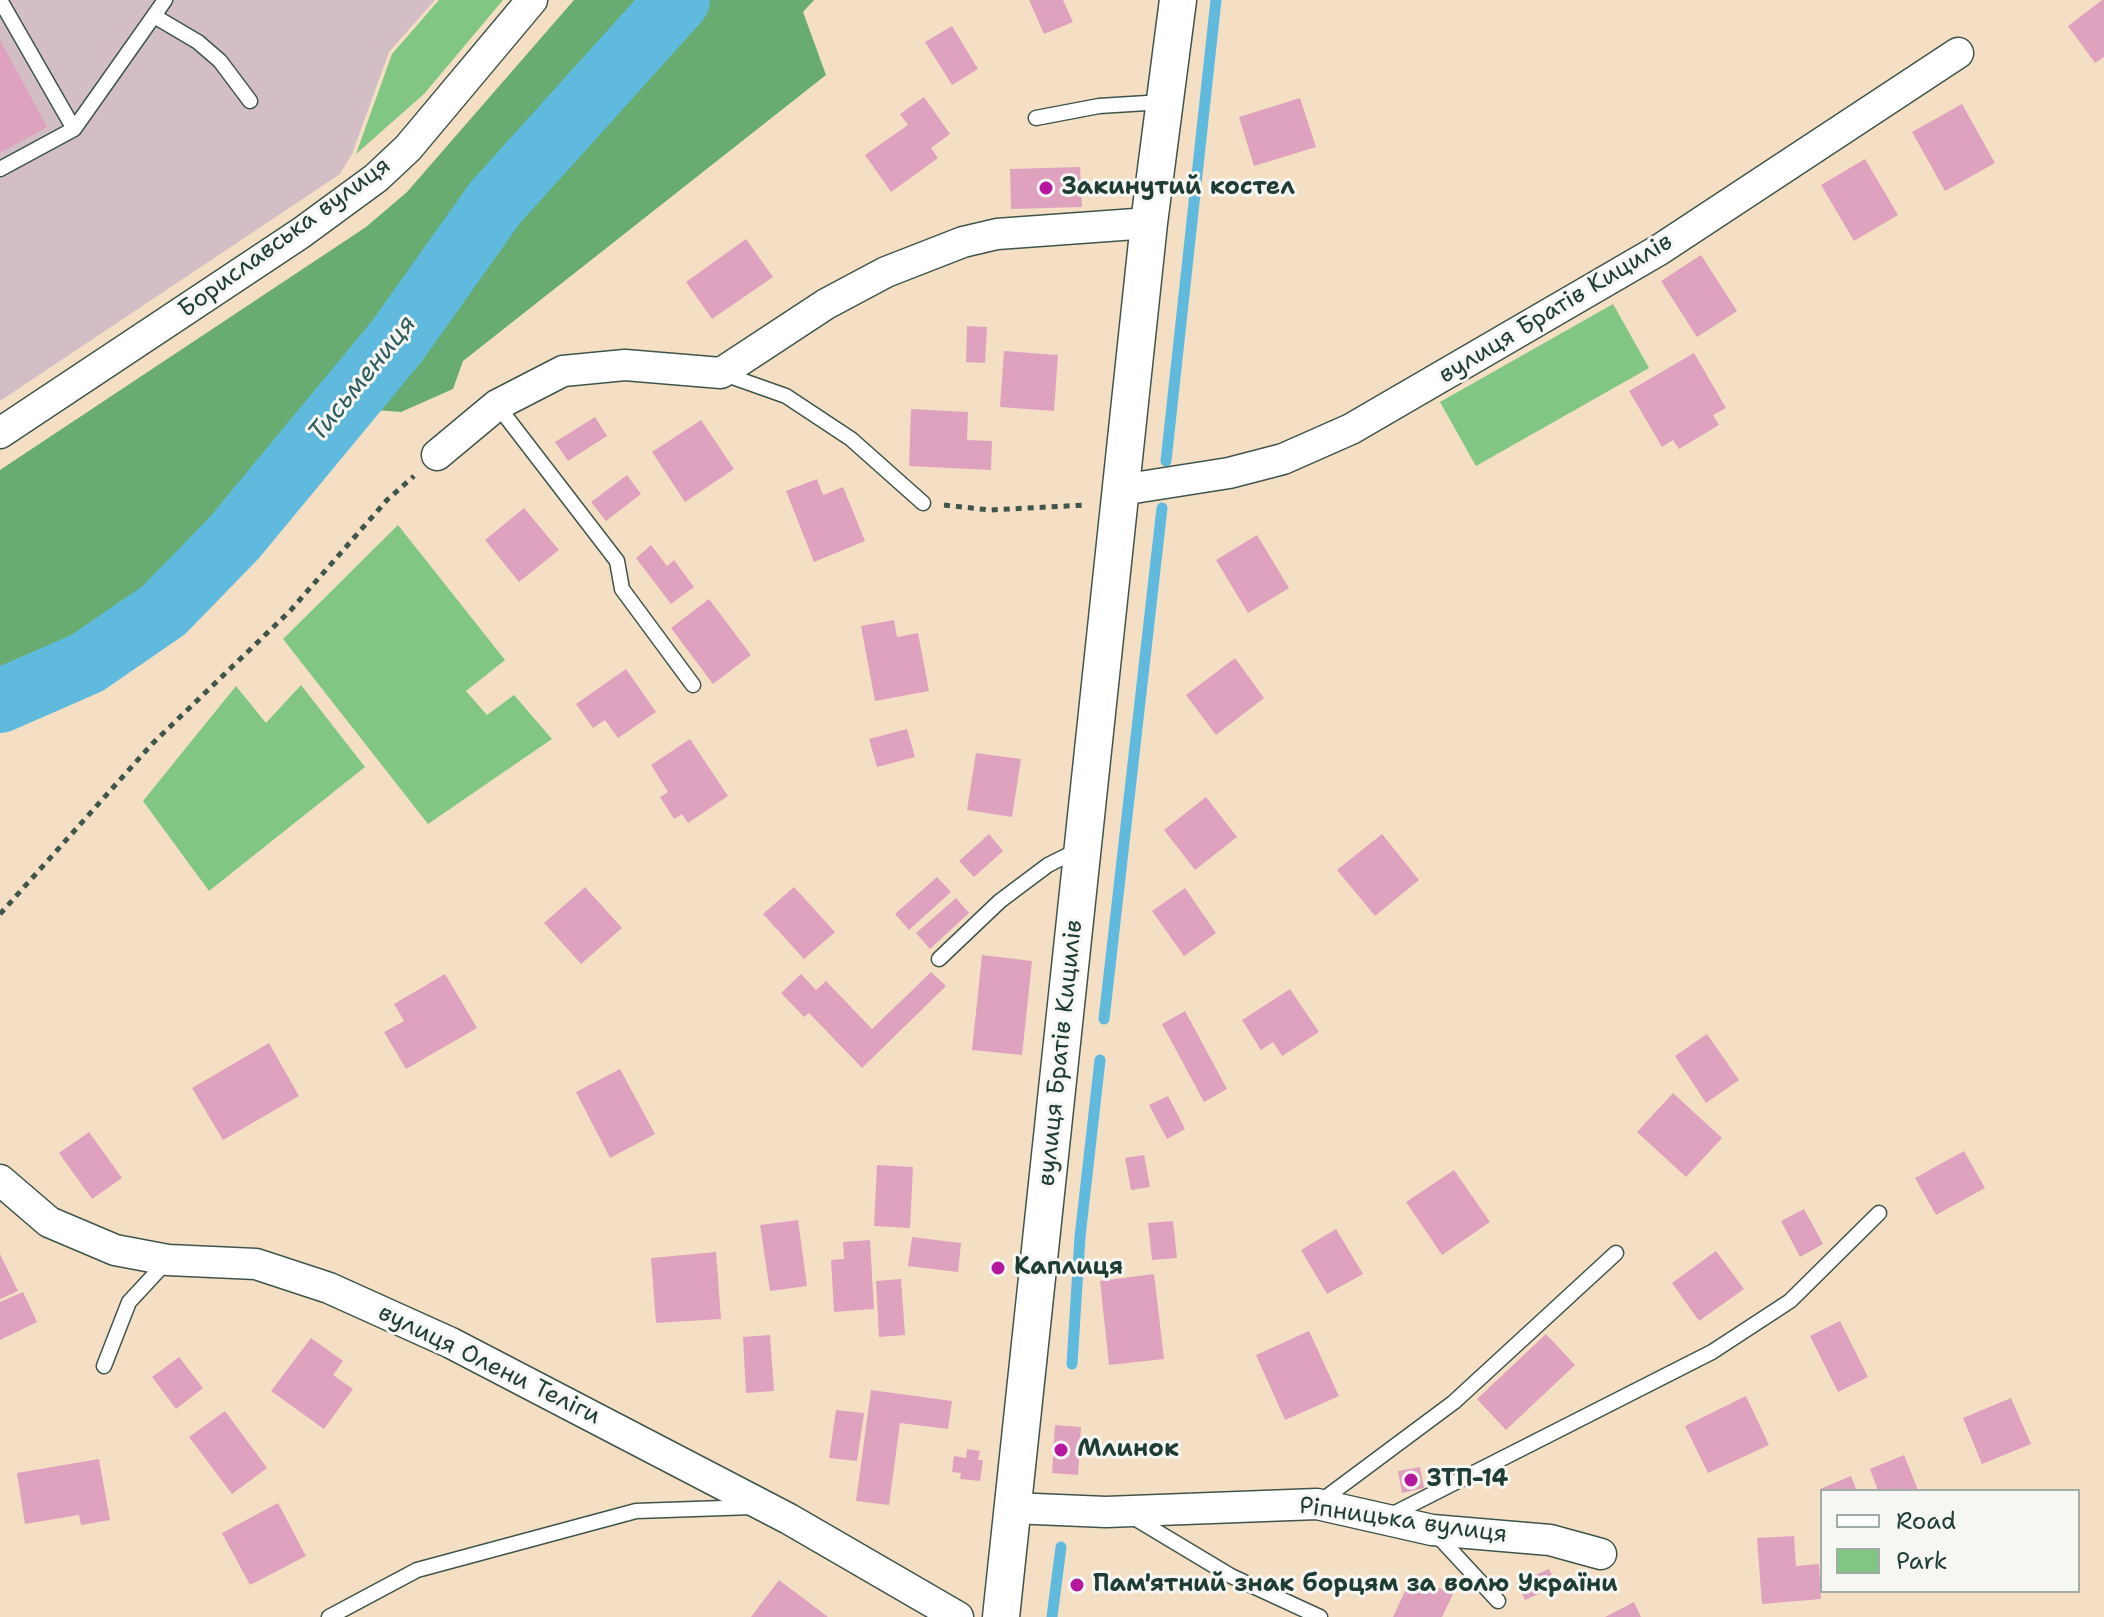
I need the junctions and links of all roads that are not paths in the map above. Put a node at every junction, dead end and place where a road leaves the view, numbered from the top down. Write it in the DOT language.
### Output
graph roads {
  1 [pos="0,0"];
  2 [pos="165,0"];
  3 [pos="532,0"];
  4 [pos="1178,0"];
  5 [pos="154,16"];
  6 [pos="1958,53"];
  7 [pos="250,101"];
  8 [pos="1164,102"];
  9 [pos="1036,118"];
  10 [pos="74,129"];
  11 [pos="0,169"];
  12 [pos="1149,223"];
  13 [pos="721,373"];
  14 [pos="497,405"];
  15 [pos="0,433"];
  16 [pos="437,455"];
  17 [pos="1120,497"];
  18 [pos="923,503"];
  19 [pos="693,685"];
  20 [pos="1084,848"];
  21 [pos="939,959"];
  22 [pos="0,1180"];
  23 [pos="1879,1213"];
  24 [pos="1616,1253"];
  25 [pos="168,1260"];
  26 [pos="104,1366"];
  27 [pos="1317,1504"];
  28 [pos="764,1506"];
  29 [pos="1012,1508"];
  30 [pos="1124,1512"];
  31 [pos="1385,1518"];
  32 [pos="1432,1530"];
  33 [pos="1601,1554"];
  34 [pos="1498,1601"];
  35 [pos="329,1617"];
  36 [pos="958,1617"];
  37 [pos="1001,1617"];
  38 [pos="1320,1617"];
  1 -- 10 [label="lane"];
  2 -- 5 [label="lane"];
  3 -- 15 [label="street, Бориславська вулиця"];
  4 -- 8 [label="street, вулиця Братів Кицилів"];
  5 -- 7 [label="lane"];
  5 -- 10 [label="lane"];
  6 -- 17 [label="street, вулиця Братів Кицилів"];
  8 -- 9 [label="lane"];
  8 -- 12 [label="street, вулиця Братів Кицилів"];
  10 -- 11 [label="lane"];
  12 -- 13 [label="street"];
  12 -- 17 [label="street, вулиця Братів Кицилів"];
  13 -- 14 [label="street"];
  13 -- 18 [label="lane"];
  14 -- 16 [label="street"];
  14 -- 19 [label="lane"];
  17 -- 20 [label="street, вулиця Братів Кицилів"];
  20 -- 21 [label="lane"];
  20 -- 29 [label="street, вулиця Братів Кицилів"];
  22 -- 25 [label="street, вулиця Олени Теліги"];
  23 -- 31 [label="lane"];
  24 -- 27 [label="lane"];
  25 -- 26 [label="lane"];
  25 -- 28 [label="street, вулиця Олени Теліги"];
  27 -- 30 [label="street, Ріпницька вулиця"];
  27 -- 31 [label="street, Ріпницька вулиця"];
  28 -- 35 [label="lane"];
  28 -- 36 [label="street, вулиця Олени Теліги"];
  29 -- 30 [label="street, Ріпницька вулиця"];
  29 -- 37 [label="street, вулиця Братів Кицилів"];
  30 -- 38 [label="lane"];
  31 -- 32 [label="street, Ріпницька вулиця"];
  32 -- 33 [label="street, Ріпницька вулиця"];
  32 -- 34 [label="lane"];
}
